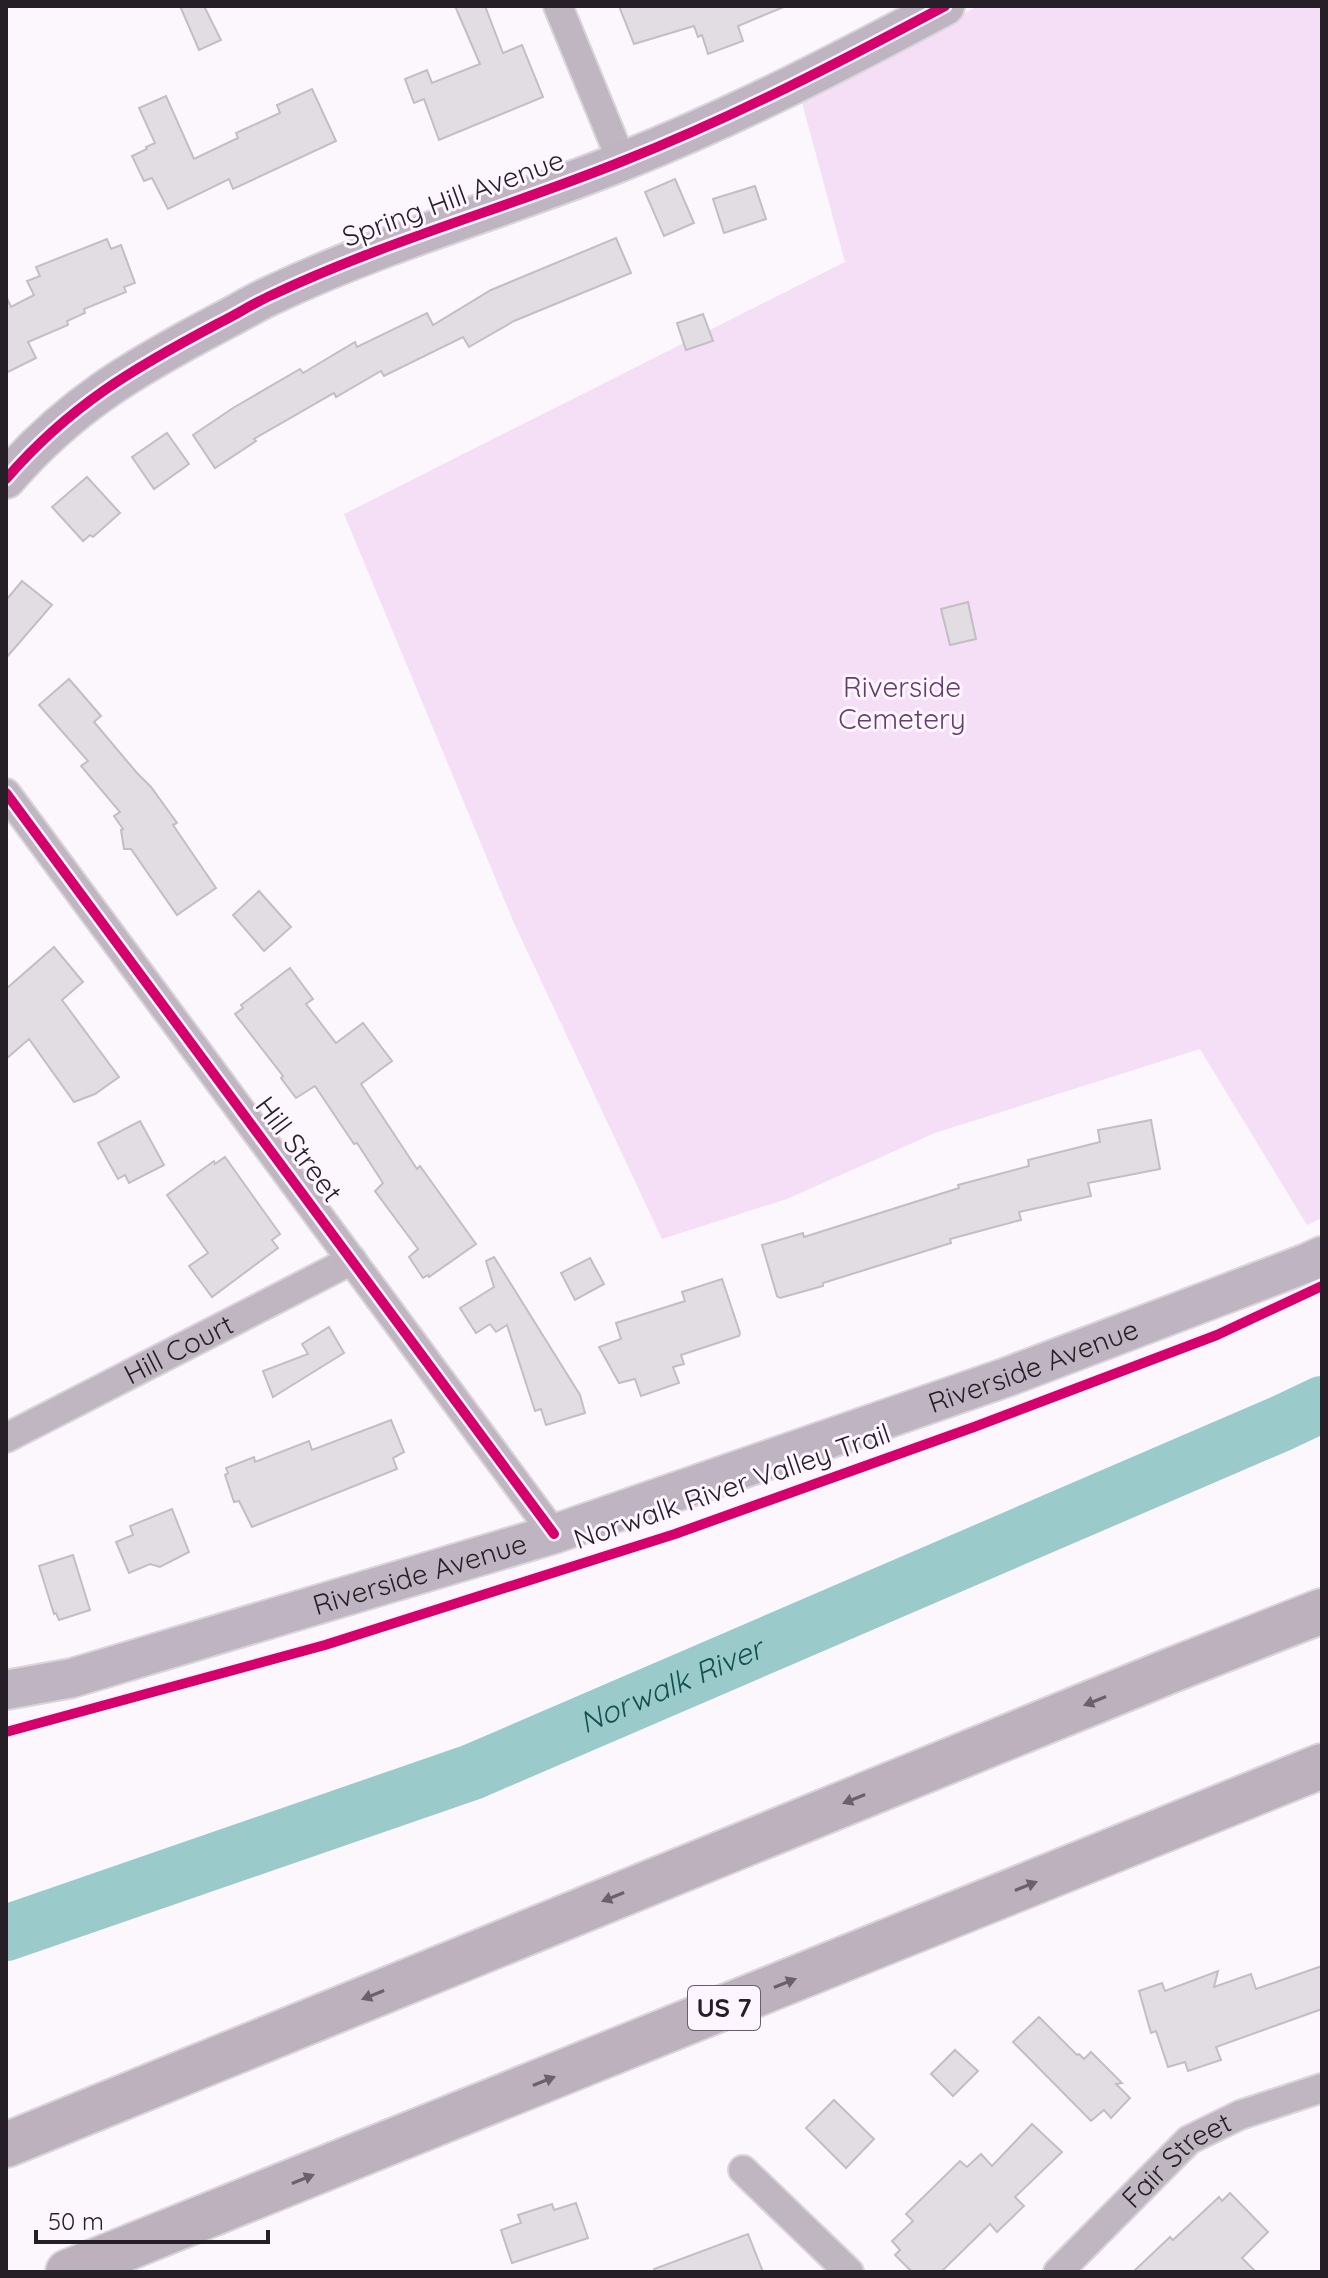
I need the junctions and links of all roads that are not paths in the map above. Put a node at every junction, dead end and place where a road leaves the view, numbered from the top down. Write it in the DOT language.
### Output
graph roads {
  1 [pos="558,6"];
  2 [pos="945,6"];
  3 [pos="622,162"];
  4 [pos="6,479"];
  5 [pos="6,793"];
  6 [pos="1322,1256"];
  7 [pos="352,1260"];
  8 [pos="6,1438"];
  9 [pos="554,1534"];
  10 [pos="1322,1584"];
  11 [pos="1322,1611"];
  12 [pos="1167,1672"];
  13 [pos="6,1690"];
  14 [pos="1322,1766"];
  15 [pos="1322,2088"];
  16 [pos="6,2145"];
  17 [pos="743,2170"];
  18 [pos="68,2272"];
  19 [pos="849,2272"];
  20 [pos="1058,2272"];
  1 -- 3 [label="street"];
  2 -- 3 [label="main road, Spring Hill Avenue"];
  3 -- 4 [label="main road, Spring Hill Avenue"];
  5 -- 7 [label="street, Hill Street"];
  6 -- 9 [label="main road, Riverside Avenue"];
  7 -- 8 [label="street, Hill Court"];
  7 -- 9 [label="street, Hill Street"];
  9 -- 13 [label="main road, Riverside Avenue"];
  10 -- 12 [label="highway"];
  11 -- 12 [label="highway"];
  12 -- 16 [label="highway, one-way"];
  18 -- 14 [label="highway, US 7, one-way"];
  15 -- 20 [label="street, Fair Street"];
  17 -- 19 [label="street"];
}
